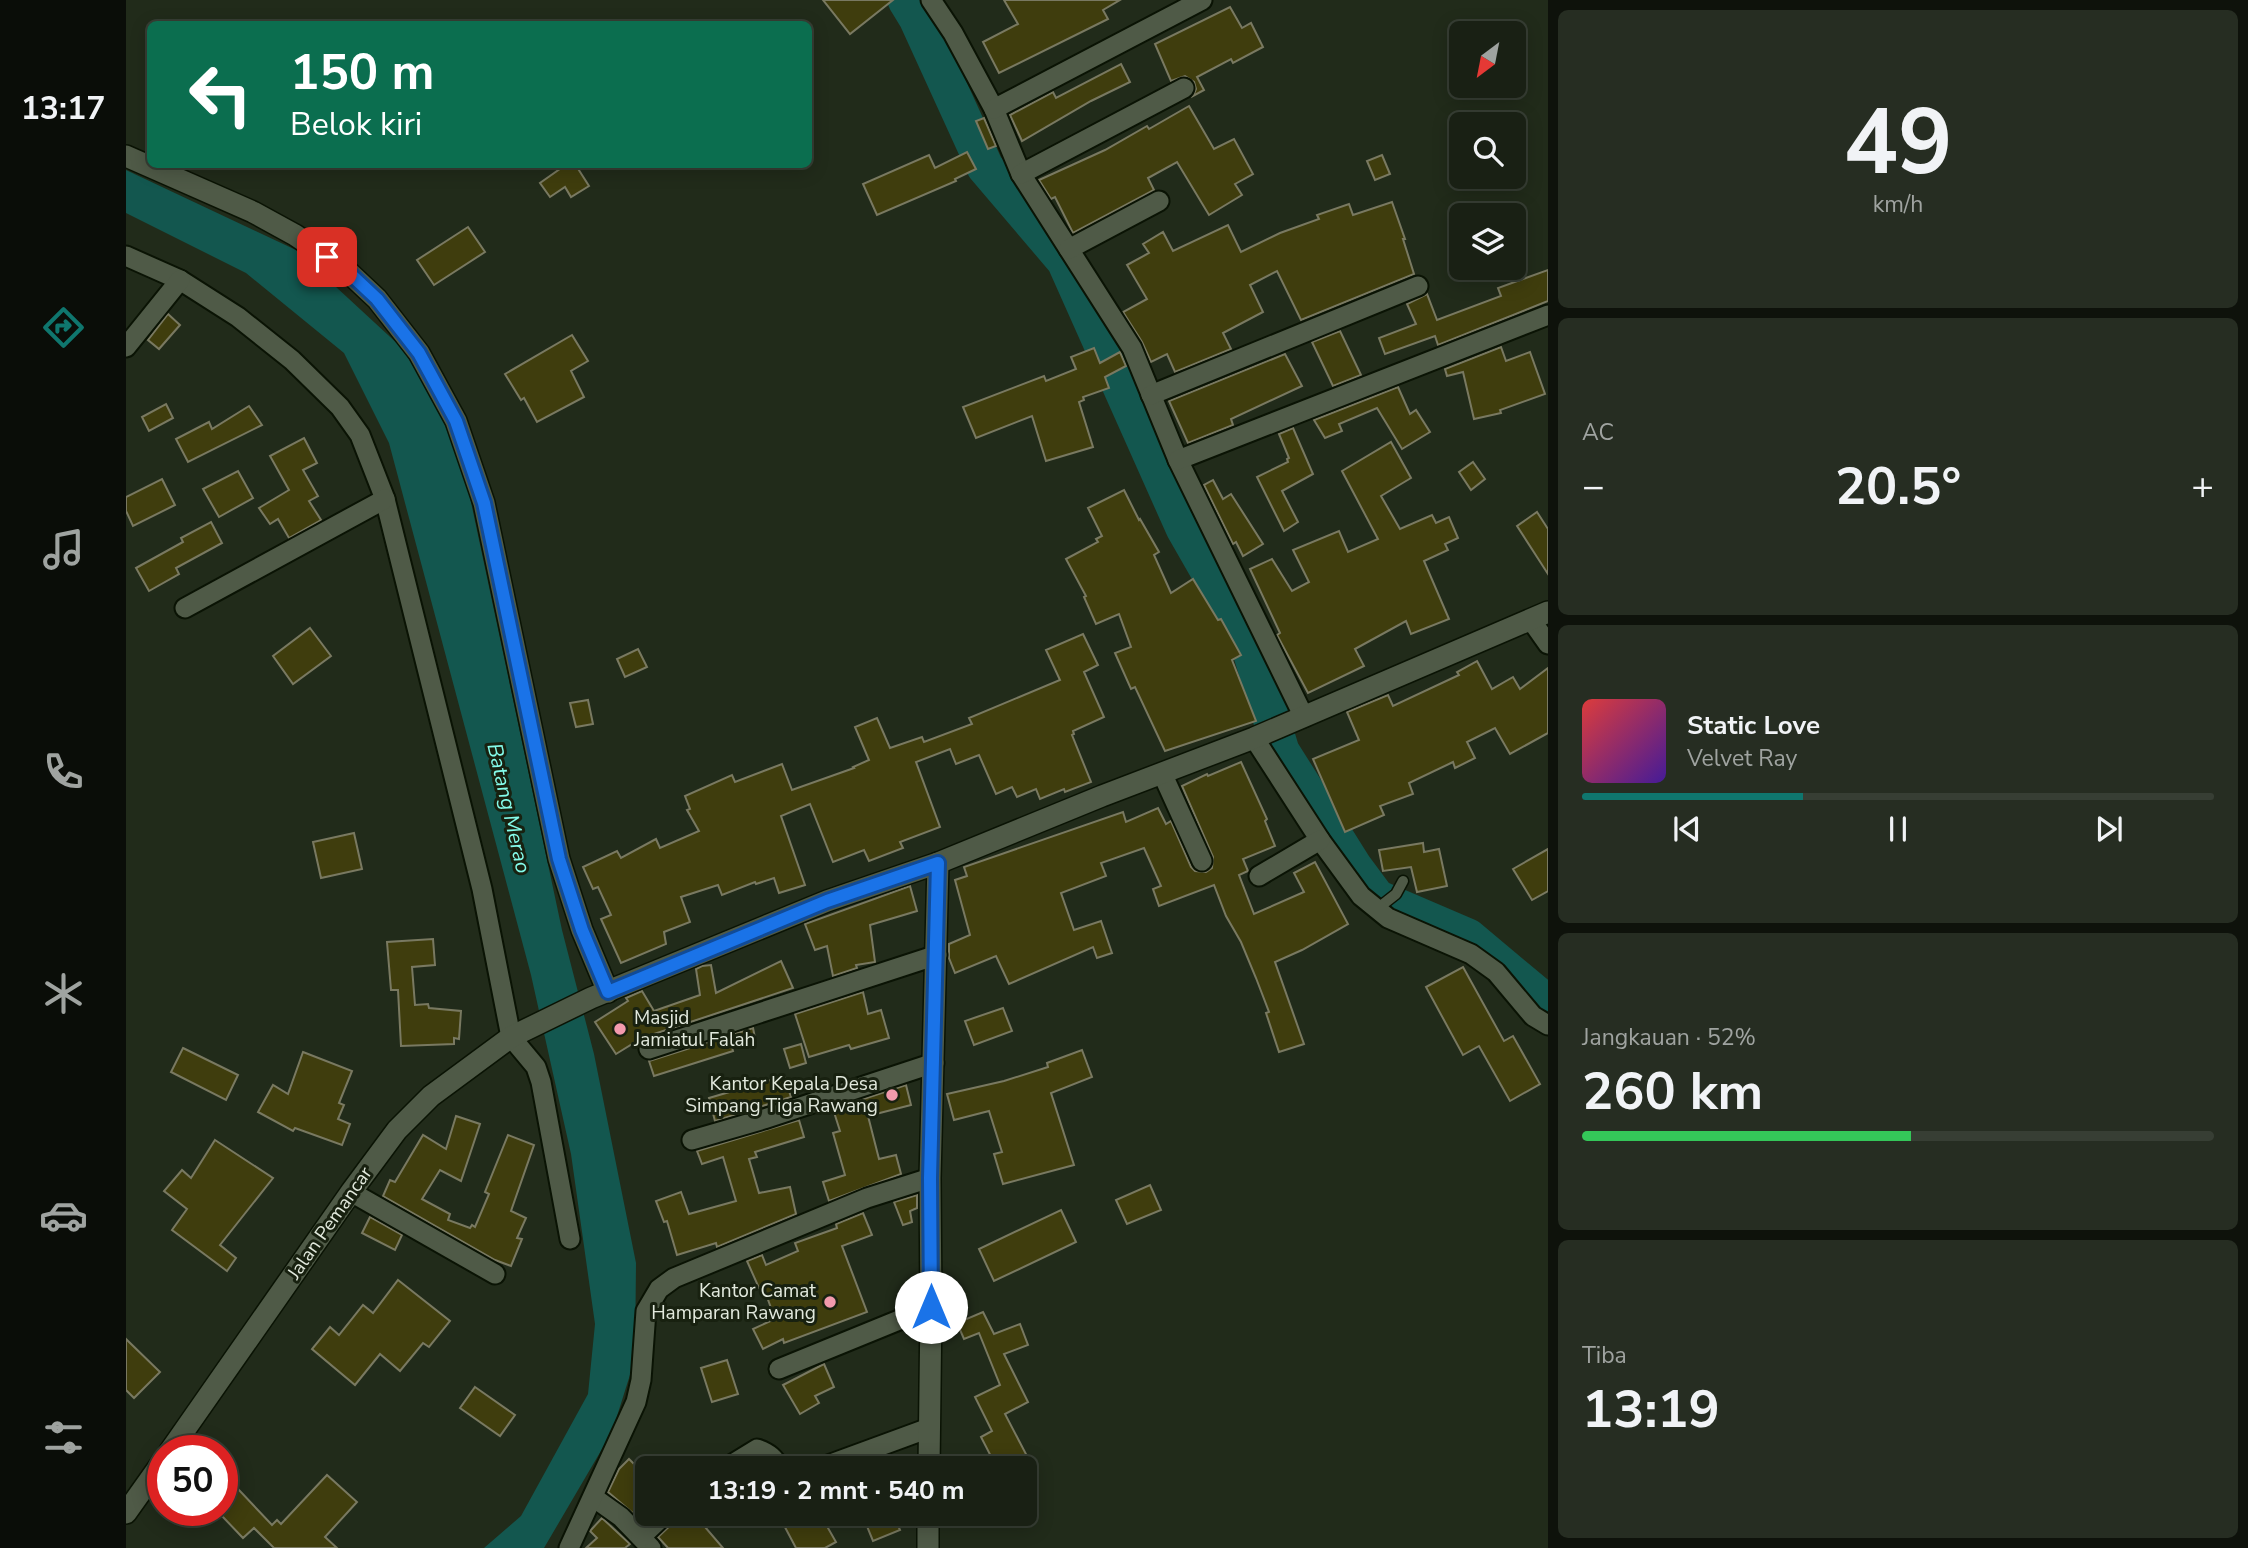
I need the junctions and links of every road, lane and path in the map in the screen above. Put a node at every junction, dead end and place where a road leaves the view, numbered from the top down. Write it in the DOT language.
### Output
graph roads {
  1 [pos="931,0"];
  2 [pos="1202,0"];
  3 [pos="1185,88"];
  4 [pos="994,109"];
  5 [pos="126,156"];
  6 [pos="147,165"];
  7 [pos="153,168"];
  8 [pos="1021,174"];
  9 [pos="1159,201"];
  10 [pos="1069,249"];
  11 [pos="126,256"];
  12 [pos="180,280"];
  13 [pos="1418,286"];
  14 [pos="1548,315"];
  15 [pos="126,347"];
  16 [pos="1151,395"];
  17 [pos="1178,460"];
  18 [pos="385,499"];
  19 [pos="186,608"];
  20 [pos="1539,616"];
  21 [pos="1548,644"];
  22 [pos="1299,720"];
  23 [pos="1259,736"];
  24 [pos="1162,773"];
  25 [pos="1320,840"];
  26 [pos="1202,861"];
  27 [pos="938,863"];
  28 [pos="1259,876"];
  29 [pos="1403,881"];
  30 [pos="1380,907"];
  31 [pos="937,955"];
  32 [pos="599,995"];
  33 [pos="1545,1017"];
  34 [pos="518,1032"];
  35 [pos="649,1049"];
  36 [pos="934,1063"];
  37 [pos="692,1140"];
  38 [pos="930,1178"];
  39 [pos="351,1192"];
  40 [pos="570,1239"];
  41 [pos="495,1274"];
  42 [pos="931,1307"];
  43 [pos="779,1369"];
  44 [pos="929,1428"];
  45 [pos="181,1435"];
  46 [pos="746,1456"];
  47 [pos="772,1456"];
  48 [pos="853,1456"];
  49 [pos="929,1456"];
  50 [pos="147,1483"];
  51 [pos="593,1497"];
  52 [pos="126,1513"];
  53 [pos="657,1526"];
  54 [pos="928,1526"];
  55 [pos="646,1543"];
  56 [pos="569,1548"];
  57 [pos="928,1548"];
  1 -- 4 [label="street"];
  2 -- 4 [label="street"];
  3 -- 8 [label="street"];
  4 -- 8 [label="street"];
  5 -- 6 [label="main road"];
  7 -- 32 [label="main road"];
  8 -- 10 [label="street"];
  9 -- 10 [label="street"];
  10 -- 16 [label="street"];
  11 -- 12 [label="street"];
  12 -- 15 [label="street"];
  12 -- 18 [label="street"];
  13 -- 16 [label="street"];
  14 -- 17 [label="street"];
  16 -- 17 [label="street"];
  17 -- 22 [label="street"];
  18 -- 19 [label="street"];
  18 -- 34 [label="street"];
  20 -- 21 [label="street"];
  20 -- 22 [label="main road, Jalan Pemancar"];
  22 -- 23 [label="main road, Jalan Pemancar"];
  23 -- 24 [label="main road, Jalan Pemancar"];
  23 -- 25 [label="street"];
  24 -- 26 [label="street"];
  24 -- 27 [label="main road, Jalan Pemancar"];
  25 -- 28 [label="street"];
  25 -- 30 [label="street"];
  27 -- 31 [label="main road"];
  27 -- 32 [label="main road, Jalan Pemancar"];
  29 -- 30 [label="lane"];
  30 -- 33 [label="street"];
  31 -- 35 [label="street"];
  31 -- 36 [label="main road"];
  32 -- 34 [label="main road, Jalan Pemancar"];
  34 -- 39 [label="main road, Jalan Pemancar"];
  34 -- 40 [label="street"];
  36 -- 37 [label="street"];
  36 -- 38 [label="main road"];
  38 -- 42 [label="main road"];
  38 -- 51 [label="street"];
  39 -- 41 [label="street"];
  39 -- 45 [label="main road, Jalan Pemancar"];
  42 -- 43 [label="street"];
  42 -- 44 [label="main road"];
  44 -- 48 [label="street"];
  44 -- 49 [label="main road"];
  46 -- 47 [label="street"];
  50 -- 52 [label="main road"];
  51 -- 55 [label="street"];
  51 -- 56 [label="street"];
  53 -- 55 [label="street"];
  54 -- 57 [label="main road"];
}
